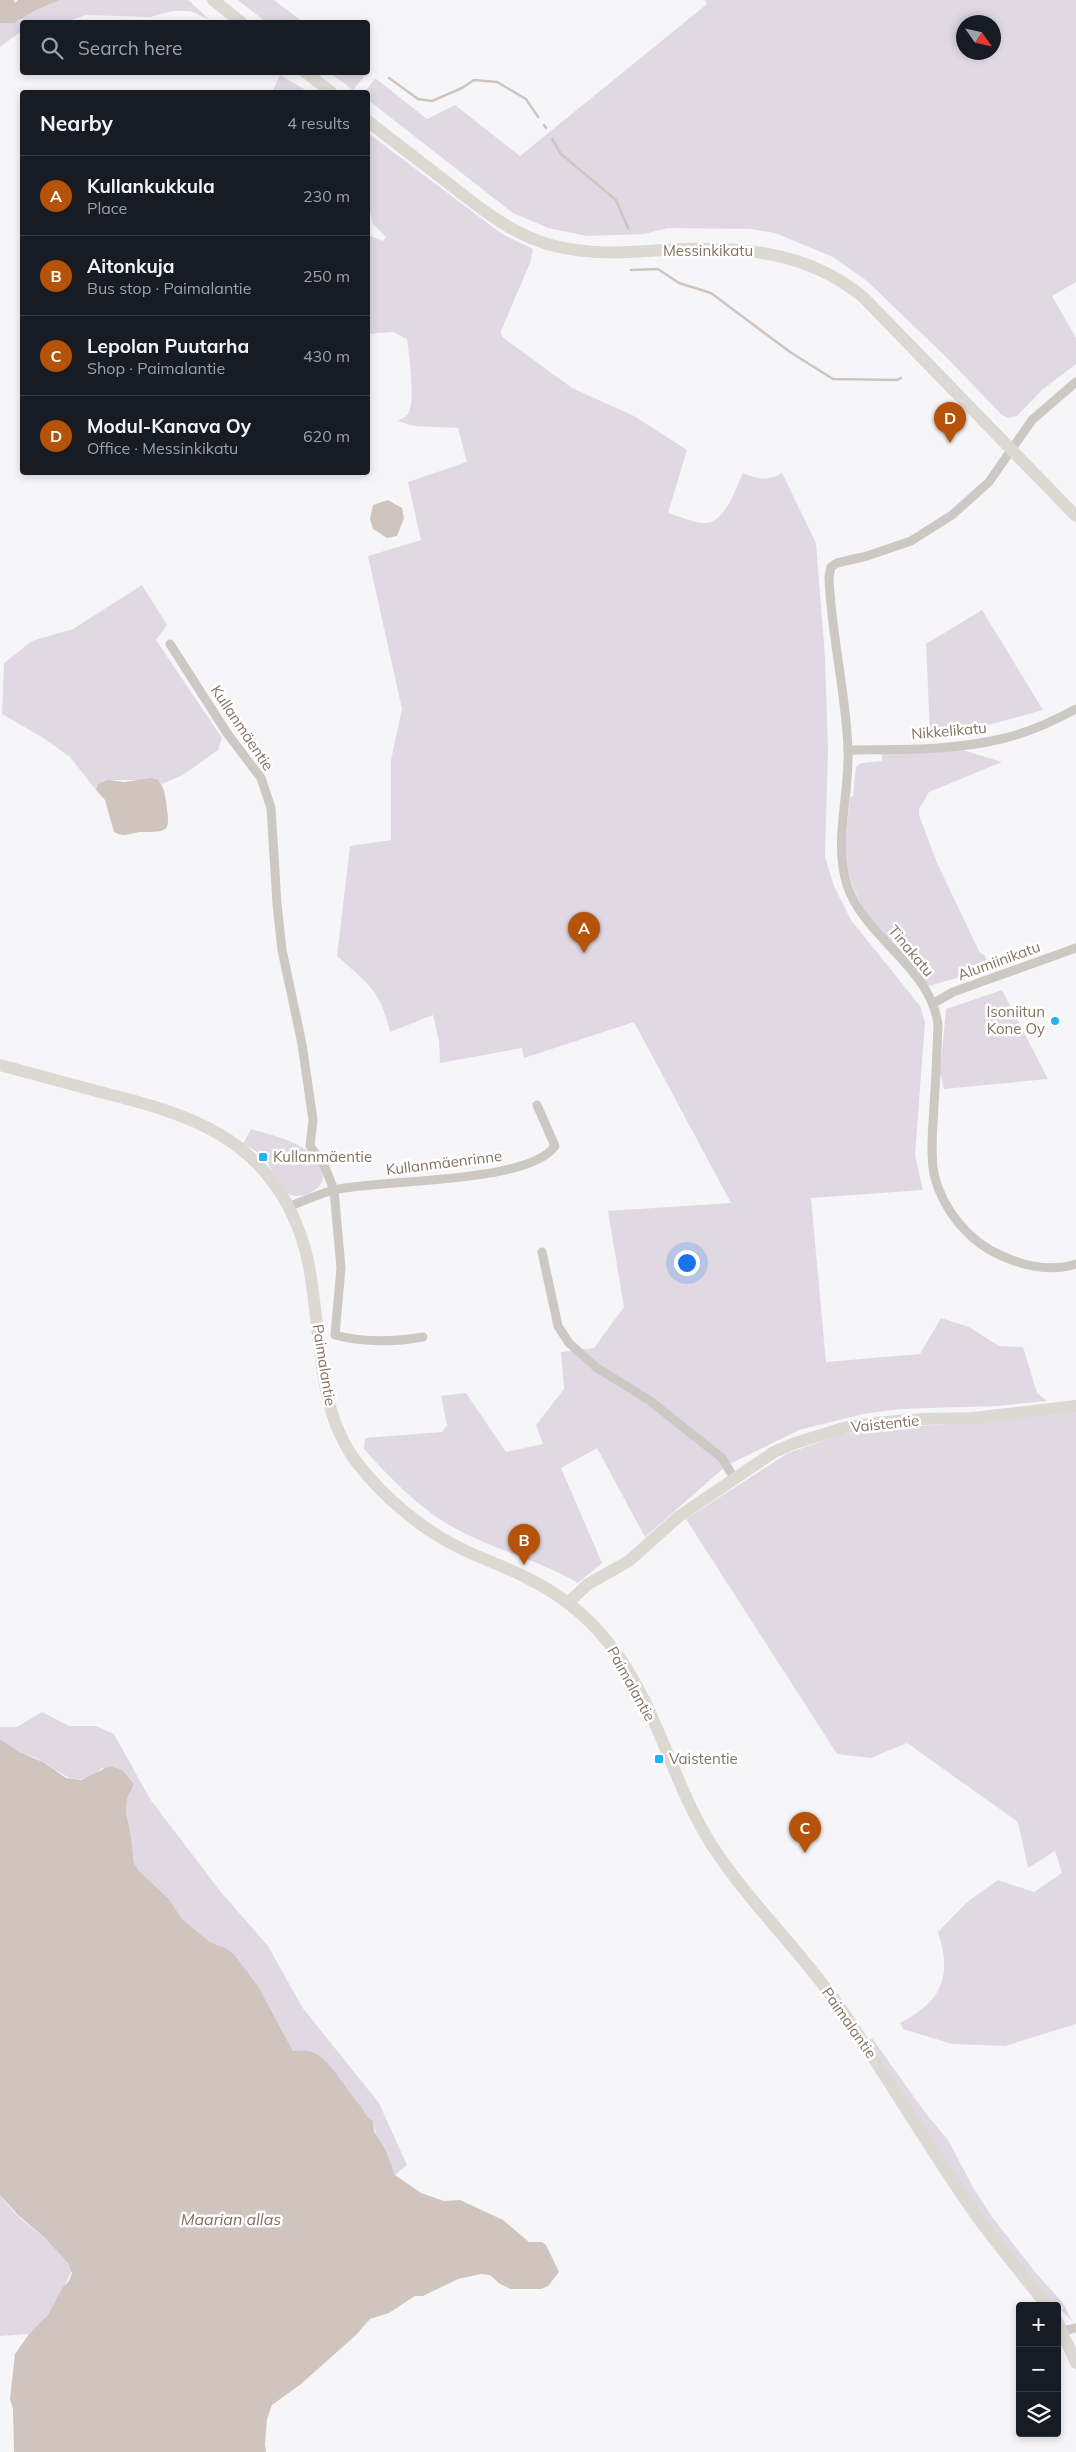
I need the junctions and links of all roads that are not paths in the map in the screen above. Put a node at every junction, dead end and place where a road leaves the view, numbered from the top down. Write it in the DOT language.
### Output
graph roads {
  1 [pos="212,0"];
  2 [pos="238,20"];
  3 [pos="309,75"];
  4 [pos="328,90"];
  5 [pos="370,123"];
  6 [pos="1076,382"];
  7 [pos="1012,449"];
  8 [pos="1076,516"];
  9 [pos="170,644"];
  10 [pos="1076,709"];
  11 [pos="848,750"];
  12 [pos="1076,948"];
  13 [pos="934,1003"];
  14 [pos="0,1065"];
  15 [pos="537,1105"];
  16 [pos="334,1190"];
  17 [pos="288,1207"];
  18 [pos="542,1252"];
  19 [pos="1076,1264"];
  20 [pos="423,1337"];
  21 [pos="1076,1406"];
  22 [pos="734,1478"];
  23 [pos="568,1603"];
  24 [pos="1044,2302"];
  25 [pos="1066,2327"];
  26 [pos="1076,2363"];
  1 -- 2 [label="street"];
  3 -- 4 [label="street"];
  5 -- 7 [label="street, Messinkikatu"];
  6 -- 7 [label="street"];
  7 -- 8 [label="street, Messinkikatu"];
  7 -- 11 [label="street, Tinakatu"];
  9 -- 16 [label="street, Kullanmäentie"];
  10 -- 11 [label="street, Nikkelikatu"];
  11 -- 13 [label="street, Tinakatu"];
  12 -- 13 [label="street, Alumiinikatu"];
  13 -- 19 [label="street, Tinakatu"];
  14 -- 17 [label="street, Paimalantie"];
  15 -- 16 [label="street, Kullanmäenrinne"];
  16 -- 17 [label="street, Kullanmäenrinne"];
  16 -- 20 [label="street, Kullanmäentie"];
  17 -- 23 [label="street, Paimalantie"];
  18 -- 22 [label="street"];
  21 -- 22 [label="street, Vaistentie"];
  22 -- 23 [label="street, Vaistentie"];
  23 -- 24 [label="street, Paimalantie"];
  25 -- 26 [label="street"];
}
